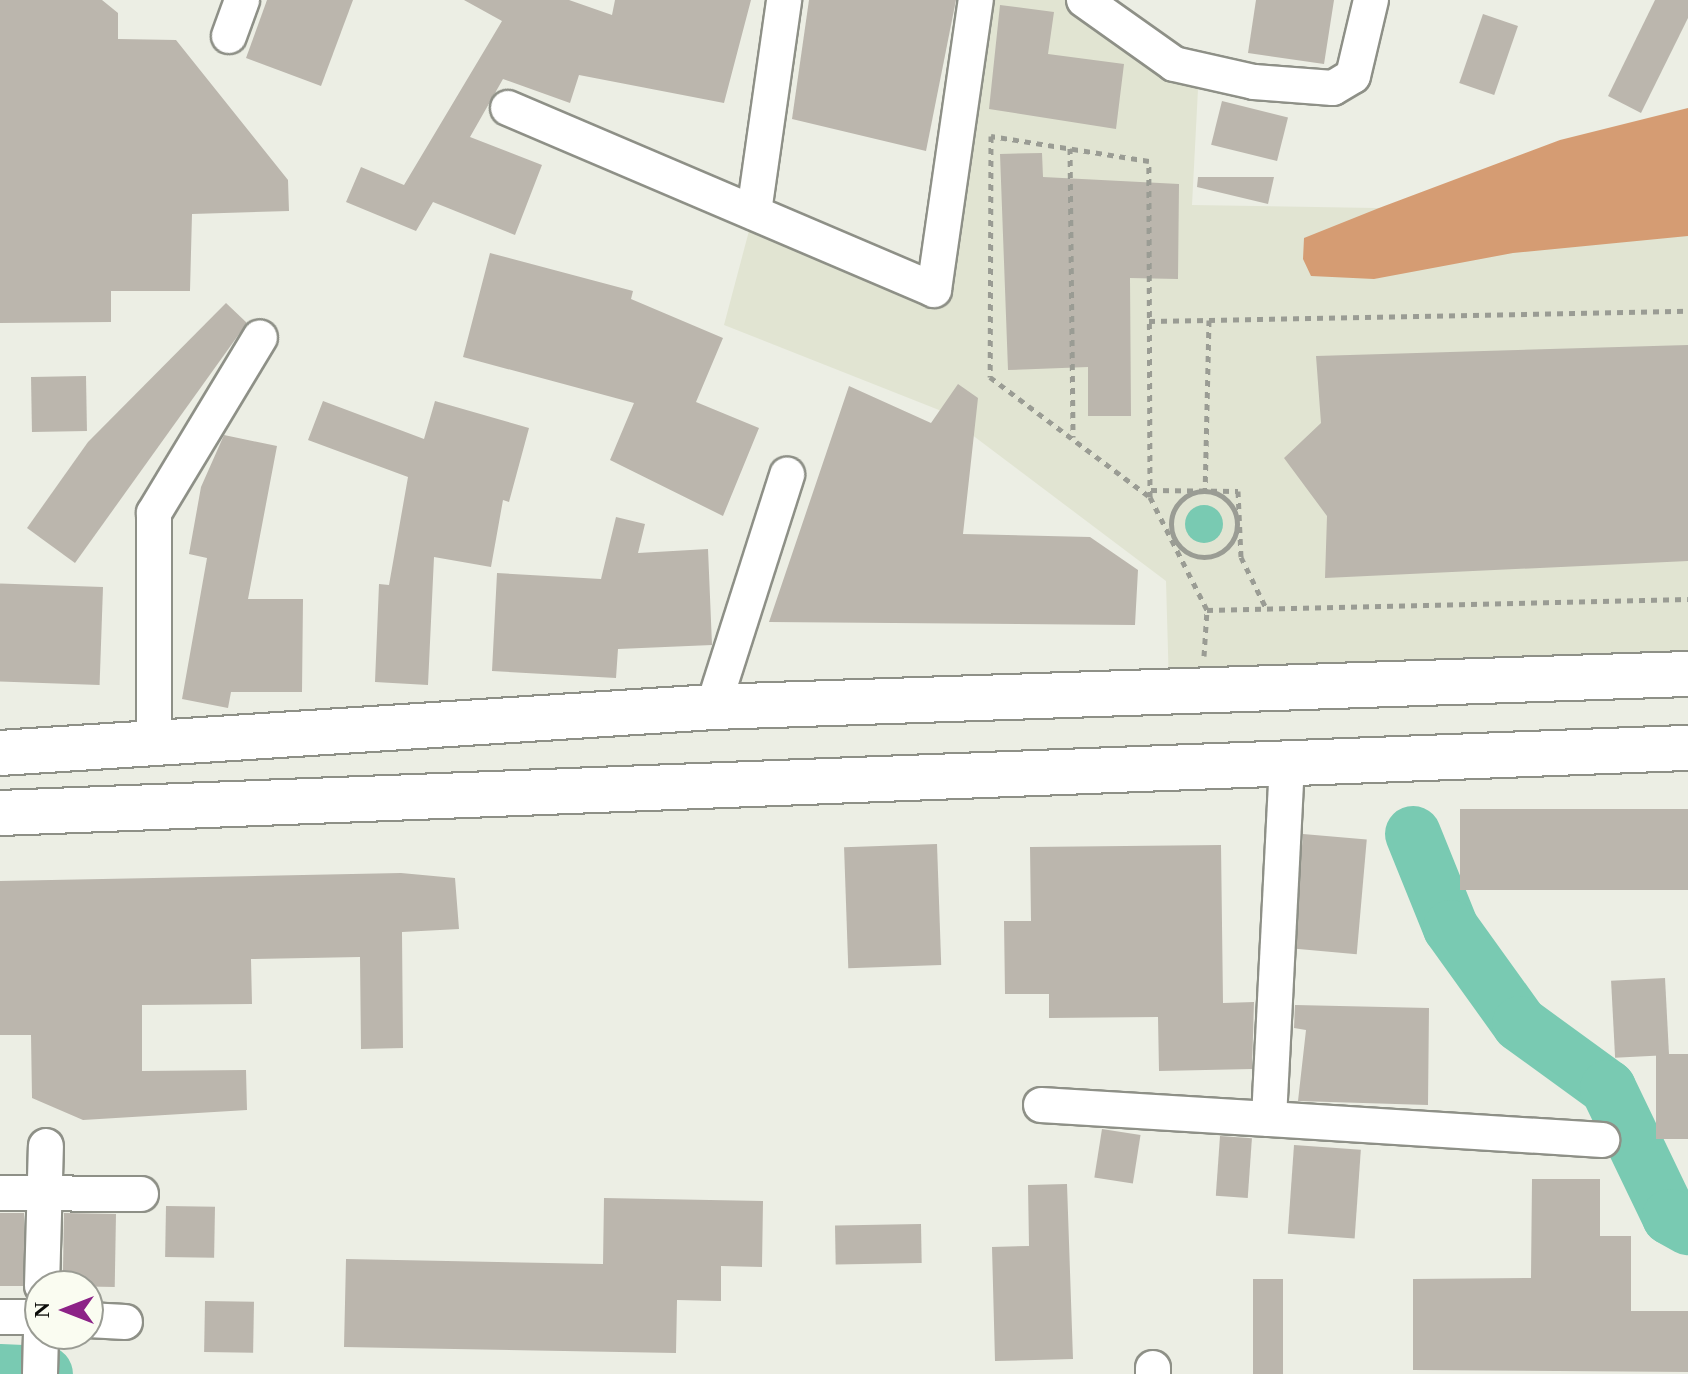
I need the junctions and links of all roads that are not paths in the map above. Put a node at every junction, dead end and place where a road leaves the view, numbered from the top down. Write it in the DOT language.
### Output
graph roads {
  1 [pos="242,0"];
  2 [pos="784,0"];
  3 [pos="976,0"];
  4 [pos="1084,0"];
  5 [pos="1371,0"];
  6 [pos="1130,12"];
  7 [pos="229,36"];
  8 [pos="508,108"];
  9 [pos="754,212"];
  10 [pos="260,337"];
  11 [pos="787,475"];
  12 [pos="1688,674"];
  13 [pos="713,707"];
  14 [pos="154,742"];
  15 [pos="1688,748"];
  16 [pos="0,753"];
  17 [pos="1287,763"];
  18 [pos="0,813"];
  19 [pos="1041,1105"];
  20 [pos="1269,1119"];
  21 [pos="1602,1140"];
  22 [pos="46,1146"];
  23 [pos="0,1193"];
  24 [pos="45,1193"];
  25 [pos="141,1194"];
  26 [pos="43,1270"];
  27 [pos="0,1317"];
  28 [pos="104,1321"];
  29 [pos="125,1322"];
  30 [pos="24,1333"];
  1 -- 7 [label="street"];
  2 -- 9 [label="street"];
  3 -- 9 [label="street"];
  4 -- 6 [label="street"];
  5 -- 6 [label="street"];
  8 -- 9 [label="street"];
  10 -- 14 [label="street"];
  11 -- 13 [label="street"];
  12 -- 13 [label="main road"];
  13 -- 14 [label="main road"];
  14 -- 16 [label="main road"];
  15 -- 17 [label="main road"];
  17 -- 18 [label="main road"];
  17 -- 20 [label="street"];
  19 -- 20 [label="street"];
  20 -- 21 [label="street"];
  22 -- 24 [label="street"];
  23 -- 24 [label="street"];
  24 -- 25 [label="street"];
  24 -- 26 [label="street"];
  27 -- 30 [label="street"];
  28 -- 29 [label="street"];
}
